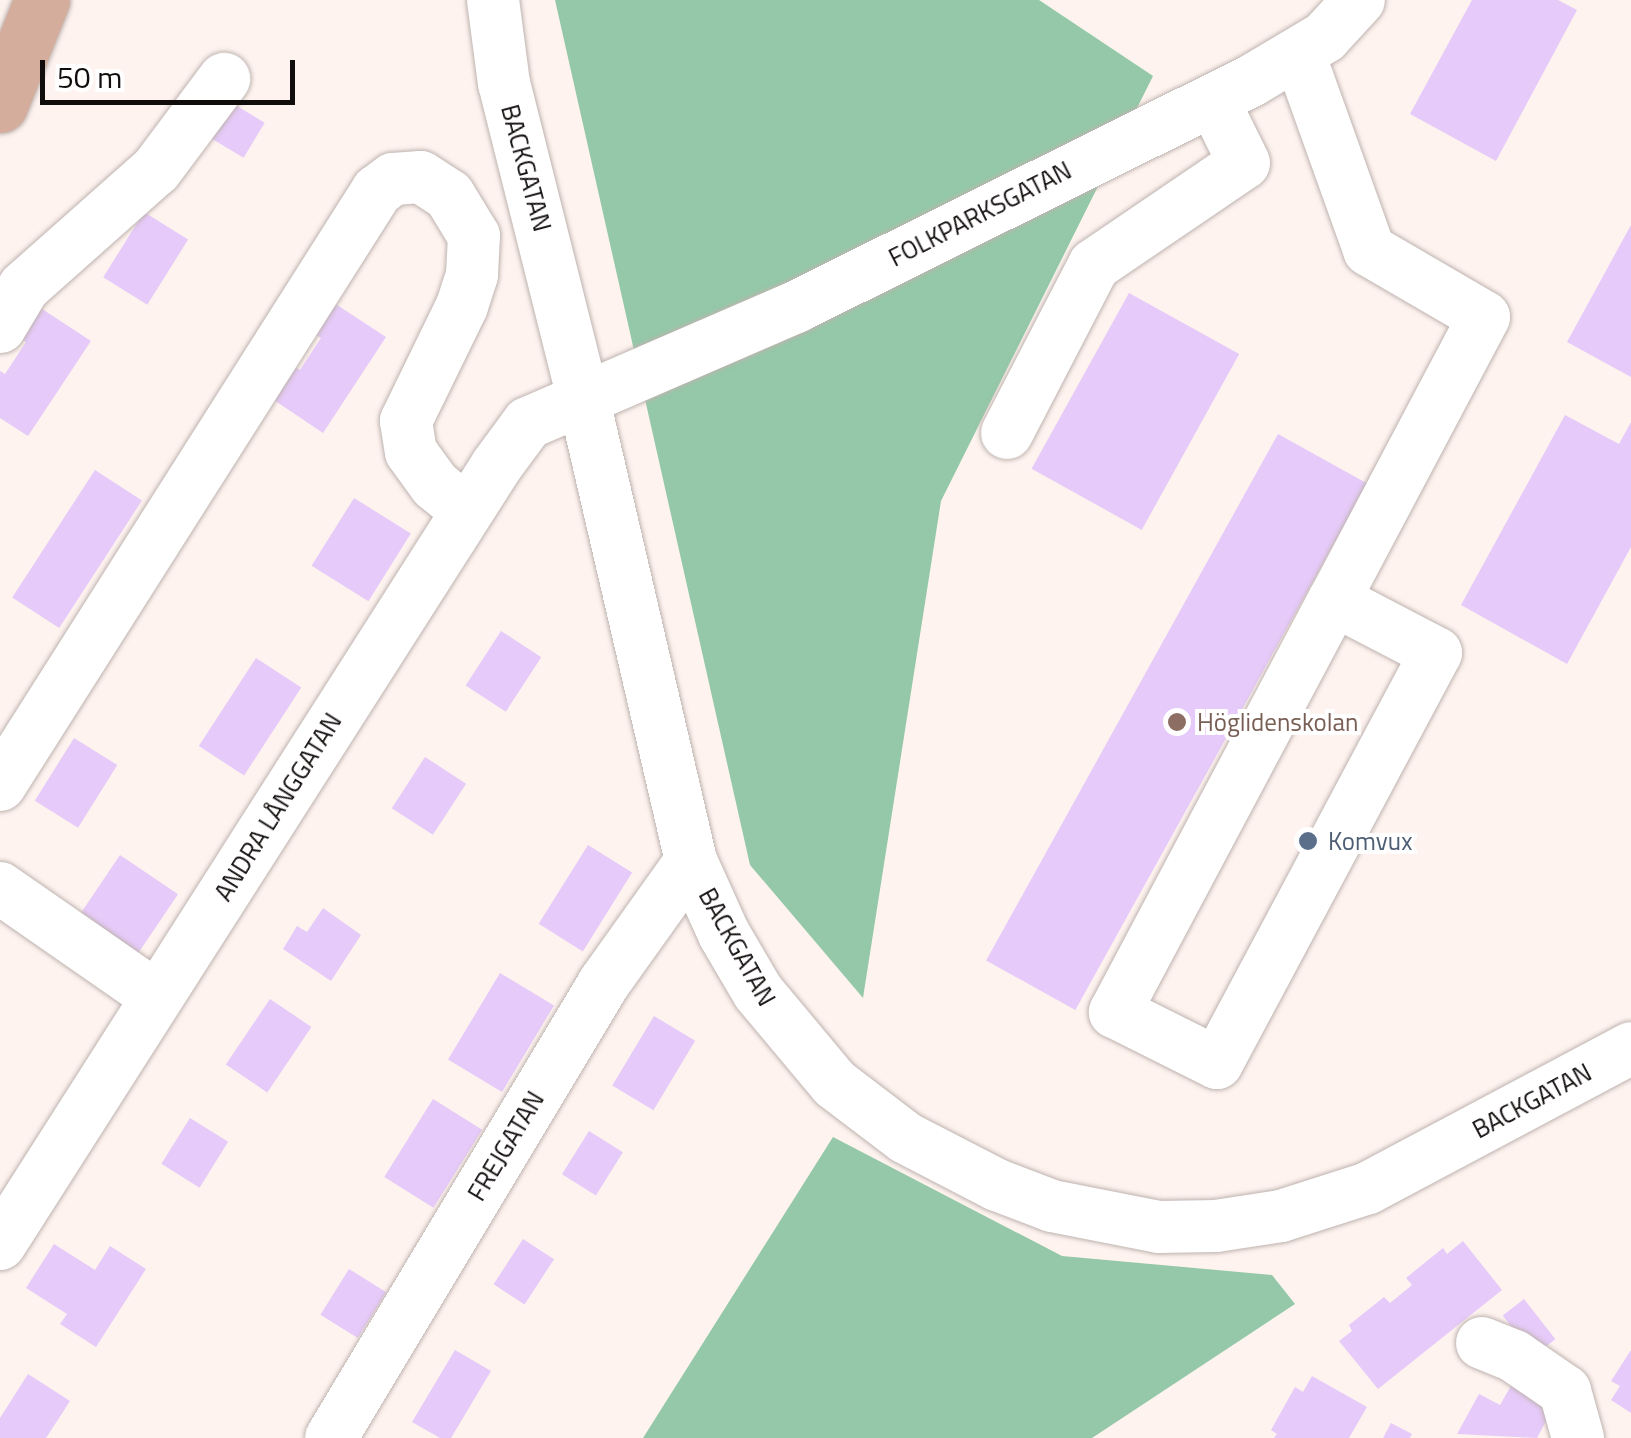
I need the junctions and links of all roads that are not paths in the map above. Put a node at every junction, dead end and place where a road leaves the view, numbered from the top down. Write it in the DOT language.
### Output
graph roads {
  1 [pos="42,0"];
  2 [pos="493,0"];
  3 [pos="1360,0"];
  4 [pos="1299,54"];
  5 [pos="224,79"];
  6 [pos="1213,100"];
  7 [pos="0,105"];
  8 [pos="0,327"];
  9 [pos="584,401"];
  10 [pos="1008,433"];
  11 [pos="467,511"];
  12 [pos="1334,600"];
  13 [pos="0,785"];
  14 [pos="690,861"];
  15 [pos="0,888"];
  16 [pos="157,997"];
  17 [pos="1631,1048"];
  18 [pos="0,1244"];
  19 [pos="1482,1344"];
  20 [pos="332,1438"];
  21 [pos="1578,1438"];
  1 -- 7 [label="main road"];
  2 -- 9 [label="street, BACKGATAN"];
  3 -- 4 [label="street, FOLKPARKSGATAN"];
  4 -- 6 [label="street, FOLKPARKSGATAN"];
  4 -- 12 [label="street"];
  5 -- 8 [label="street"];
  6 -- 9 [label="street, FOLKPARKSGATAN"];
  6 -- 10 [label="street"];
  9 -- 11 [label="street, ANDRA LÅNGGATAN"];
  9 -- 14 [label="street, BACKGATAN"];
  11 -- 13 [label="street"];
  11 -- 16 [label="street, ANDRA LÅNGGATAN"];
  12 -- 12 [label="street"];
  14 -- 17 [label="street, BACKGATAN"];
  14 -- 20 [label="street, FREJGATAN"];
  15 -- 16 [label="street"];
  16 -- 18 [label="street, ANDRA LÅNGGATAN"];
  19 -- 21 [label="street"];
}
